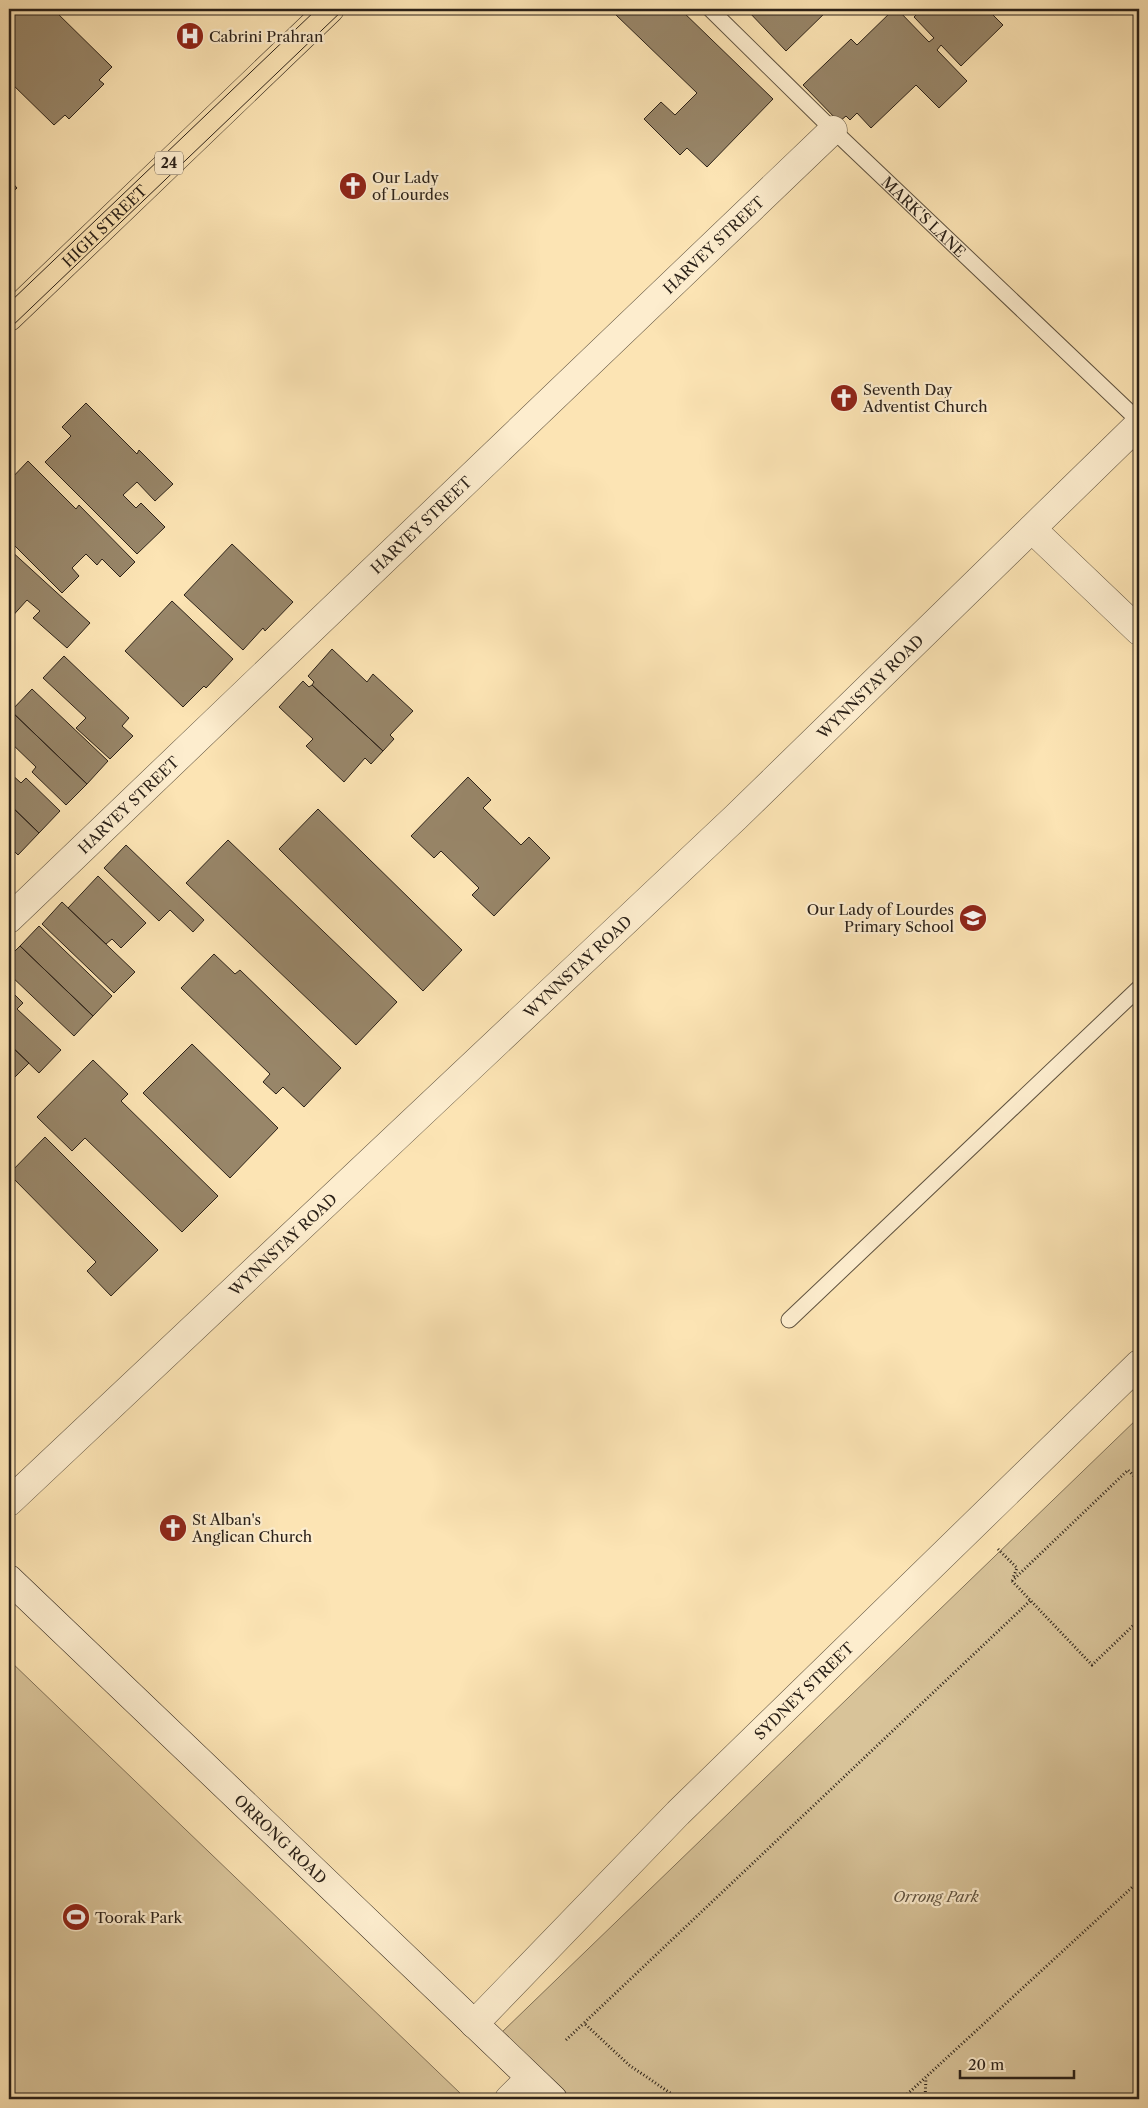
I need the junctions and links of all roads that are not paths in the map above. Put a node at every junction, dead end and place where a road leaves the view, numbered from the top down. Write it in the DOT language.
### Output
graph roads {
  1 [pos="330,9"];
  2 [pos="710,9"];
  3 [pos="833,130"];
  4 [pos="9,317"];
  5 [pos="1139,422"];
  6 [pos="1032,529"];
  7 [pos="1139,631"];
  8 [pos="9,919"];
  9 [pos="1139,988"];
  10 [pos="789,1320"];
  11 [pos="1139,1364"];
  12 [pos="9,1502"];
  13 [pos="9,1579"];
  14 [pos="474,2024"];
  15 [pos="530,2078"];
  16 [pos="509,2099"];
  17 [pos="553,2099"];
  1 -- 4 [label="main road, HIGH STREET / 24"];
  2 -- 3 [label="lane, MARK'S LANE"];
  3 -- 5 [label="lane, MARK'S LANE"];
  3 -- 8 [label="street, HARVEY STREET"];
  5 -- 6 [label="street, WYNNSTAY ROAD"];
  6 -- 7 [label="street"];
  6 -- 12 [label="street, WYNNSTAY ROAD"];
  9 -- 10 [label="lane"];
  11 -- 14 [label="street, SYDNEY STREET"];
  13 -- 14 [label="street, ORRONG ROAD"];
  14 -- 15 [label="street, ORRONG ROAD"];
  15 -- 16 [label="street"];
  15 -- 17 [label="street, ORRONG ROAD"];
}
